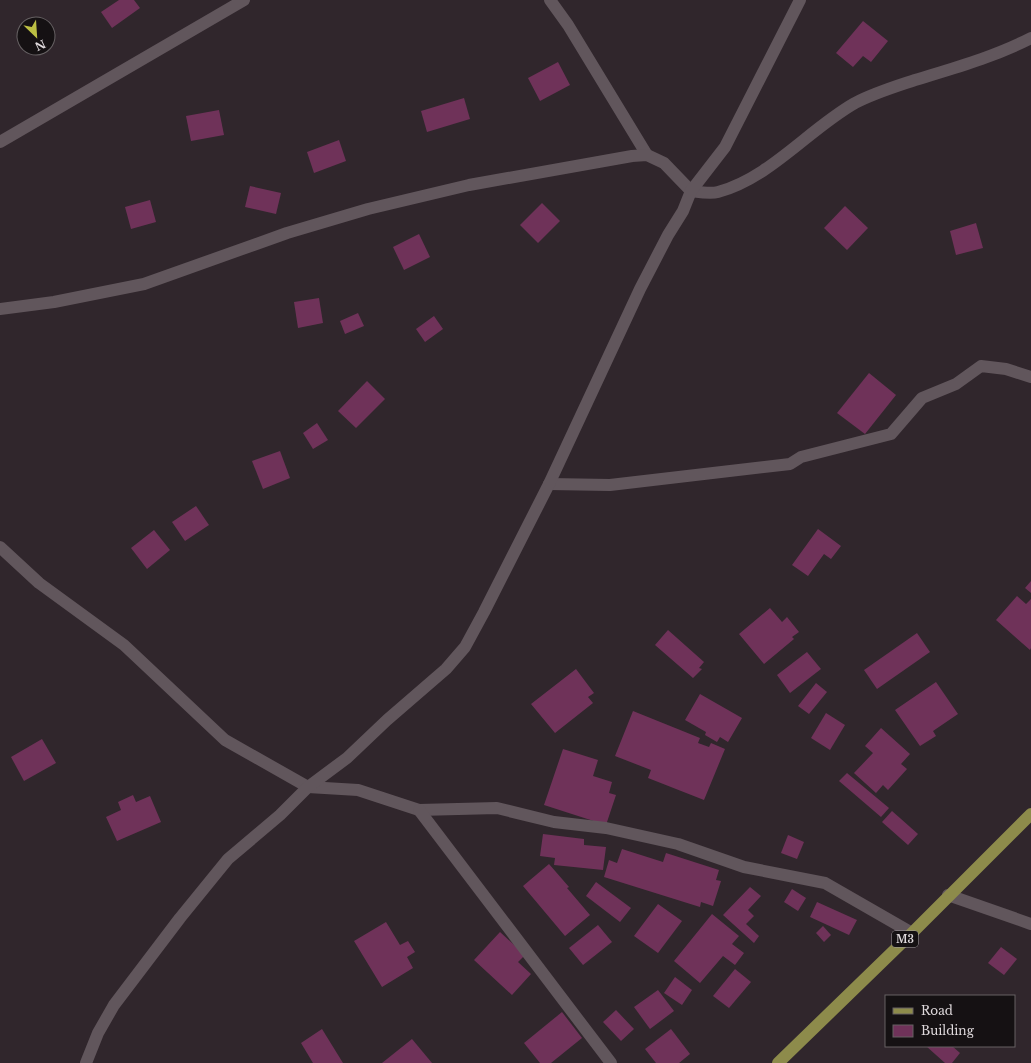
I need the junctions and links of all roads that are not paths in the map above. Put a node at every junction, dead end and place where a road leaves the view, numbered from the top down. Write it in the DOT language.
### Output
graph roads {
  1 [pos="244,0"];
  2 [pos="550,0"];
  3 [pos="800,0"];
  4 [pos="1031,38"];
  5 [pos="0,142"];
  6 [pos="647,155"];
  7 [pos="691,191"];
  8 [pos="0,309"];
  9 [pos="1031,377"];
  10 [pos="548,484"];
  11 [pos="0,547"];
  12 [pos="308,787"];
  13 [pos="419,810"];
  14 [pos="1031,814"];
  15 [pos="948,895"];
  16 [pos="1031,924"];
  17 [pos="912,933"];
  18 [pos="86,1063"];
  19 [pos="611,1063"];
  20 [pos="778,1063"];
  1 -- 5 [label="street"];
  2 -- 6 [label="street"];
  3 -- 7 [label="street"];
  4 -- 7 [label="street"];
  6 -- 7 [label="street"];
  6 -- 8 [label="street"];
  7 -- 10 [label="street"];
  9 -- 10 [label="street"];
  10 -- 12 [label="street"];
  11 -- 12 [label="street"];
  12 -- 13 [label="street"];
  12 -- 18 [label="street"];
  13 -- 17 [label="street"];
  13 -- 19 [label="street"];
  14 -- 15 [label="main road, M3"];
  15 -- 16 [label="street"];
  15 -- 17 [label="main road, M3"];
  17 -- 20 [label="main road, M3"];
}
